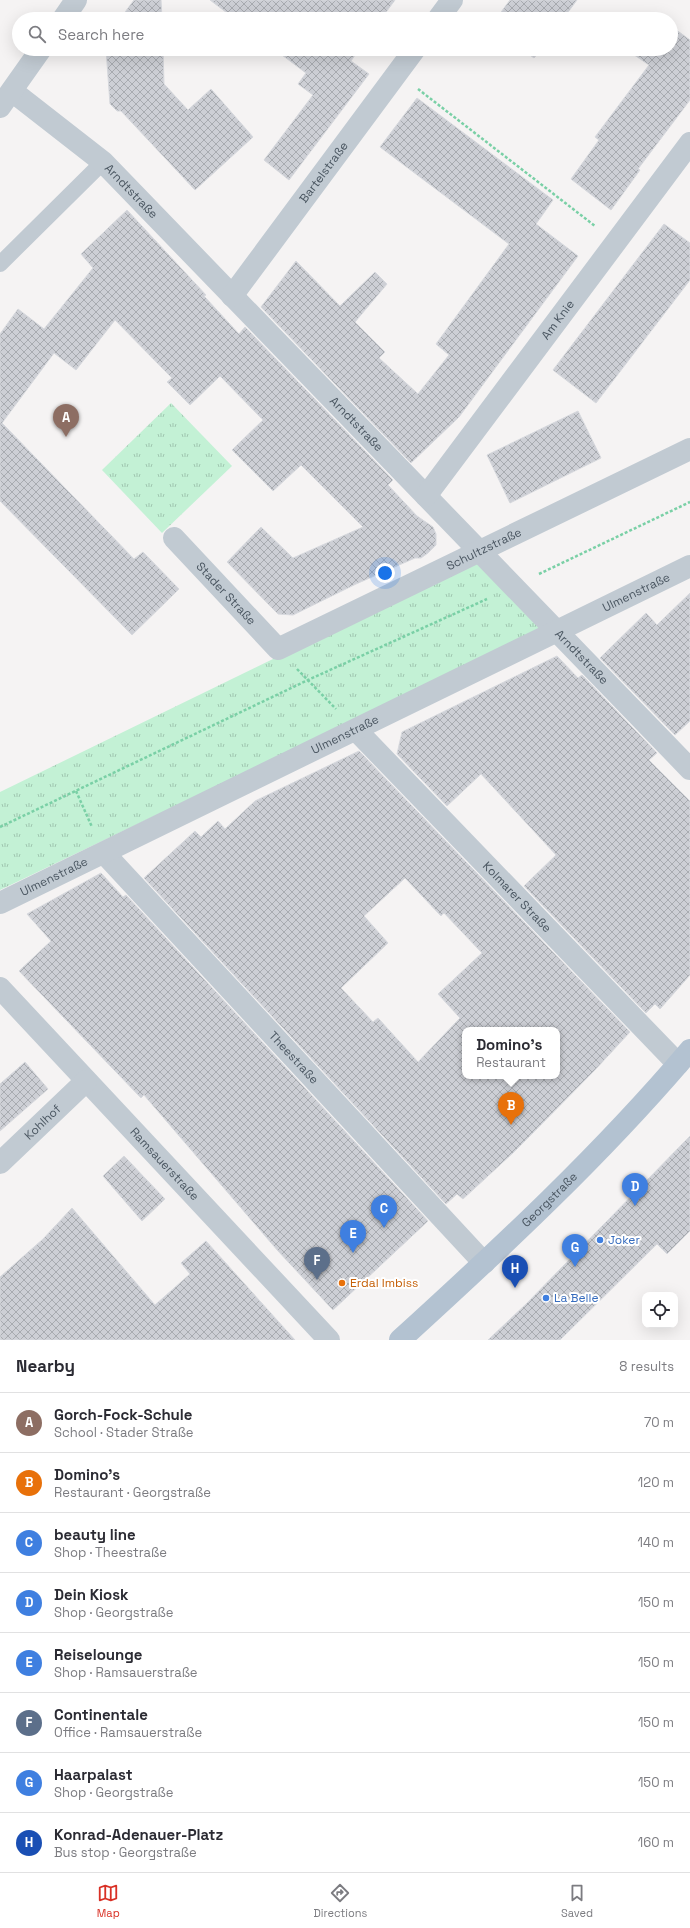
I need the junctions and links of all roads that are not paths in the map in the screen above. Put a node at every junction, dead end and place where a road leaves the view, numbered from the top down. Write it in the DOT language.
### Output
graph roads {
  1 [pos="76,0"];
  2 [pos="452,0"];
  3 [pos="68,12"];
  4 [pos="443,12"];
  5 [pos="36,56"];
  6 [pos="410,56"];
  7 [pos="6,99"];
  8 [pos="690,143"];
  9 [pos="103,162"];
  10 [pos="0,264"];
  11 [pos="232,296"];
  12 [pos="690,449"];
  13 [pos="426,496"];
  14 [pos="174,538"];
  15 [pos="480,552"];
  16 [pos="690,566"];
  17 [pos="557,631"];
  18 [pos="278,649"];
  19 [pos="356,730"];
  20 [pos="690,769"];
  21 [pos="104,853"];
  22 [pos="0,903"];
  23 [pos="0,988"];
  24 [pos="684,1057"];
  25 [pos="86,1081"];
  26 [pos="0,1163"];
  27 [pos="484,1263"];
  28 [pos="329,1340"];
  29 [pos="400,1340"];
  1 -- 3 [label="street"];
  2 -- 4 [label="street"];
  5 -- 7 [label="street"];
  6 -- 11 [label="street, Bartelstraße"];
  7 -- 9 [label="street, Arndtstraße"];
  8 -- 13 [label="street, Am Knie"];
  9 -- 10 [label="lane"];
  9 -- 11 [label="street, Arndtstraße"];
  11 -- 13 [label="street, Arndtstraße"];
  12 -- 15 [label="street, Schultzstraße"];
  13 -- 15 [label="street, Arndtstraße"];
  14 -- 18 [label="street, Stader Straße"];
  15 -- 17 [label="street, Arndtstraße"];
  15 -- 18 [label="street, Schultzstraße"];
  16 -- 17 [label="street, Ulmenstraße"];
  17 -- 19 [label="street, Ulmenstraße"];
  17 -- 20 [label="street, Arndtstraße"];
  19 -- 21 [label="street, Ulmenstraße"];
  19 -- 24 [label="street, Kolmarer Straße"];
  21 -- 22 [label="street, Ulmenstraße"];
  21 -- 27 [label="street, Theestraße"];
  23 -- 25 [label="street, Ramsauerstraße"];
  24 -- 27 [label="main road, Georgstraße"];
  25 -- 26 [label="street, Kohlhof"];
  25 -- 28 [label="street, Ramsauerstraße"];
  27 -- 29 [label="main road, Georgstraße"];
}
